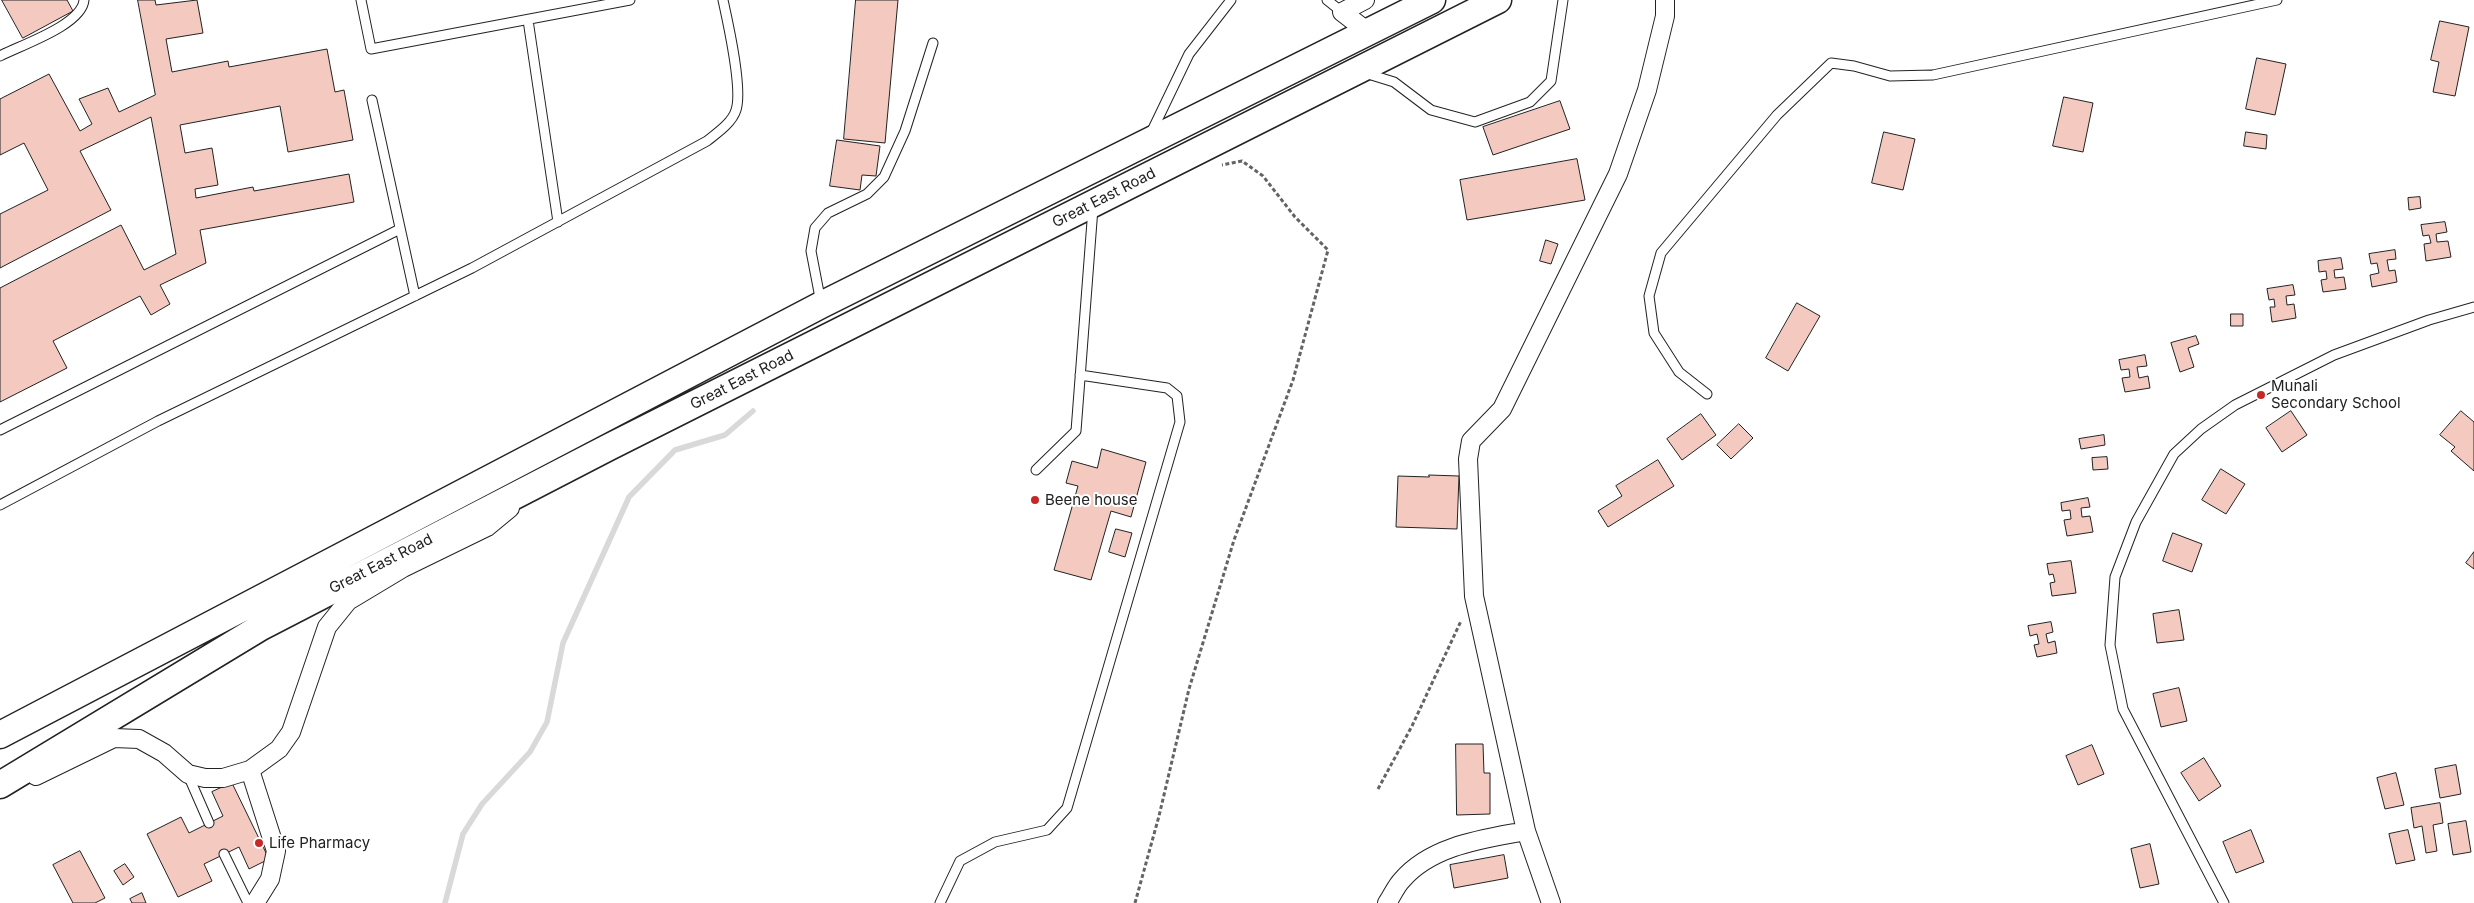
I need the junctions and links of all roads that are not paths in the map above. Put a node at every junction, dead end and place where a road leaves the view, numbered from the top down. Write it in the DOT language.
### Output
graph roads {
  1 [pos="84,0"];
  2 [pos="361,0"];
  3 [pos="630,0"];
  4 [pos="723,0"];
  5 [pos="1231,0"];
  6 [pos="1327,0"];
  7 [pos="1365,0"];
  8 [pos="1432,0"];
  9 [pos="1498,0"];
  10 [pos="1563,0"];
  11 [pos="1665,0"];
  12 [pos="2277,0"];
  13 [pos="1342,12"];
  14 [pos="528,20"];
  15 [pos="1368,32"];
  16 [pos="933,43"];
  17 [pos="0,56"];
  18 [pos="1358,70"];
  19 [pos="372,100"];
  20 [pos="1147,142"];
  21 [pos="1093,203"];
  22 [pos="558,222"];
  23 [pos="400,229"];
  24 [pos="415,296"];
  25 [pos="821,305"];
  26 [pos="2474,306"];
  27 [pos="1080,375"];
  28 [pos="1707,394"];
  29 [pos="0,430"];
  30 [pos="1036,470"];
  31 [pos="541,482"];
  32 [pos="0,505"];
  33 [pos="0,735"];
  34 [pos="250,770"];
  35 [pos="188,774"];
  36 [pos="0,785"];
  37 [pos="0,791"];
  38 [pos="209,823"];
  39 [pos="1526,831"];
  40 [pos="224,854"];
  41 [pos="248,903"];
  42 [pos="255,903"];
  43 [pos="940,903"];
  44 [pos="1387,903"];
  45 [pos="1551,903"];
  46 [pos="2224,903"];
  1 -- 17 [label="lane"];
  2 -- 14 [label="lane"];
  3 -- 14 [label="lane"];
  4 -- 22 [label="lane"];
  5 -- 20 [label="lane"];
  6 -- 13 [label="lane"];
  7 -- 13 [label="street"];
  8 -- 15 [label="main road, Great East Road"];
  9 -- 18 [label="main road, Great East Road"];
  10 -- 18 [label="lane"];
  11 -- 39 [label="street"];
  12 -- 28 [label="lane"];
  13 -- 15 [label="street"];
  14 -- 22 [label="lane"];
  15 -- 20 [label="main road, Great East Road"];
  16 -- 25 [label="lane"];
  18 -- 21 [label="main road, Great East Road"];
  19 -- 23 [label="lane"];
  20 -- 25 [label="main road, Great East Road"];
  21 -- 27 [label="lane"];
  21 -- 31 [label="main road, Great East Road"];
  22 -- 24 [label="lane"];
  23 -- 24 [label="lane"];
  23 -- 29 [label="lane"];
  24 -- 32 [label="lane"];
  25 -- 33 [label="main road, Great East Road"];
  26 -- 46 [label="lane"];
  27 -- 30 [label="lane"];
  27 -- 43 [label="lane"];
  31 -- 34 [label="street"];
  31 -- 36 [label="main road, Great East Road"];
  34 -- 35 [label="street"];
  34 -- 42 [label="street"];
  35 -- 37 [label="street"];
  35 -- 38 [label="lane"];
  39 -- 44 [label="street"];
  39 -- 45 [label="street"];
  40 -- 41 [label="lane"];
}
